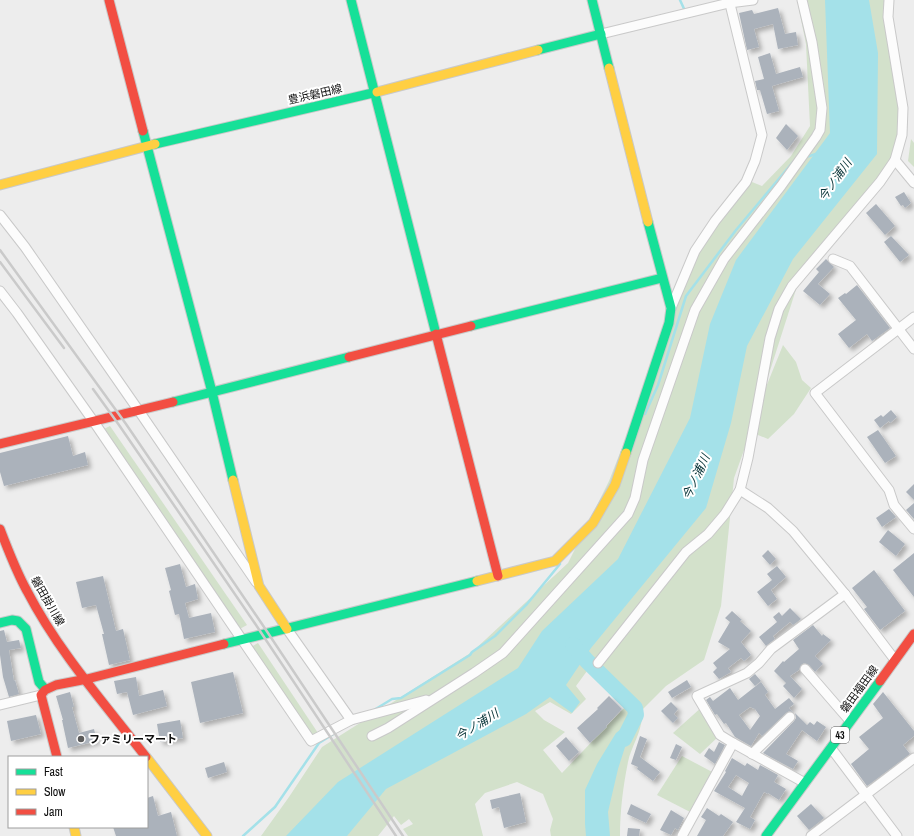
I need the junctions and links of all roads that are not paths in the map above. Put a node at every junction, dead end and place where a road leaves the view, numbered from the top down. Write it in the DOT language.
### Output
graph roads {
  1 [pos="109,0"];
  2 [pos="351,0"];
  3 [pos="592,0"];
  4 [pos="753,0"];
  5 [pos="802,0"];
  6 [pos="889,0"];
  7 [pos="729,2"];
  8 [pos="601,34"];
  9 [pos="374,93"];
  10 [pos="148,146"];
  11 [pos="895,160"];
  12 [pos="913,180"];
  13 [pos="0,185"];
  14 [pos="0,215"];
  15 [pos="833,259"];
  16 [pos="662,278"];
  17 [pos="0,291"];
  18 [pos="671,308"];
  19 [pos="914,317"];
  20 [pos="898,329"];
  21 [pos="436,335"];
  22 [pos="914,349"];
  23 [pos="212,392"];
  24 [pos="139,411"];
  25 [pos="94,422"];
  26 [pos="0,444"];
  27 [pos="740,490"];
  28 [pos="0,529"];
  29 [pos="914,529"];
  30 [pos="498,576"];
  31 [pos="258,586"];
  32 [pos="844,594"];
  33 [pos="0,623"];
  34 [pos="287,628"];
  35 [pos="914,634"];
  36 [pos="242,640"];
  37 [pos="895,660"];
  38 [pos="598,663"];
  39 [pos="804,669"];
  40 [pos="87,679"];
  41 [pos="43,692"];
  42 [pos="435,697"];
  43 [pos="0,705"];
  44 [pos="790,717"];
  45 [pos="351,720"];
  46 [pos="850,721"];
  47 [pos="372,736"];
  48 [pos="733,744"];
  49 [pos="831,748"];
  50 [pos="752,754"];
  51 [pos="57,756"];
  52 [pos="145,756"];
  53 [pos="914,758"];
  54 [pos="148,760"];
  55 [pos="805,783"];
  56 [pos="866,795"];
  57 [pos="208,836"];
  58 [pos="682,836"];
  59 [pos="766,836"];
  60 [pos="812,836"];
  61 [pos="897,836"];
  1 -- 10 [label="street"];
  2 -- 9 [label="street"];
  3 -- 8 [label="street"];
  4 -- 7 [label="street"];
  5 -- 42 [label="street"];
  6 -- 11 [label="street"];
  7 -- 8 [label="street"];
  7 -- 18 [label="street"];
  8 -- 9 [label="street, 豊浜磐田線"];
  8 -- 16 [label="street"];
  9 -- 10 [label="street, 豊浜磐田線"];
  9 -- 21 [label="street"];
  10 -- 13 [label="street, 豊浜磐田線"];
  10 -- 23 [label="street"];
  11 -- 12 [label="street"];
  11 -- 27 [label="street"];
  14 -- 24 [label="street"];
  15 -- 20 [label="street"];
  16 -- 18 [label="street"];
  16 -- 21 [label="street"];
  17 -- 25 [label="street"];
  18 -- 30 [label="street"];
  19 -- 20 [label="street"];
  20 -- 22 [label="street"];
  20 -- 29 [label="street"];
  21 -- 23 [label="street"];
  21 -- 30 [label="street"];
  23 -- 24 [label="street"];
  23 -- 31 [label="street"];
  24 -- 25 [label="street"];
  24 -- 31 [label="street"];
  25 -- 26 [label="street"];
  25 -- 36 [label="street"];
  27 -- 32 [label="street"];
  27 -- 38 [label="street"];
  28 -- 40 [label="street, 磐田掛川線"];
  30 -- 34 [label="street"];
  31 -- 34 [label="street"];
  32 -- 37 [label="street"];
  32 -- 48 [label="street"];
  33 -- 41 [label="street"];
  34 -- 36 [label="street"];
  34 -- 45 [label="street"];
  35 -- 37 [label="street, 磐田福田線 / 43"];
  36 -- 40 [label="street"];
  36 -- 45 [label="street"];
  37 -- 46 [label="street, 磐田福田線 / 43"];
  39 -- 46 [label="street"];
  40 -- 41 [label="street"];
  40 -- 52 [label="street, 磐田掛川線"];
  41 -- 43 [label="street"];
  41 -- 51 [label="street"];
  42 -- 45 [label="street"];
  42 -- 47 [label="street"];
  44 -- 50 [label="street"];
  46 -- 49 [label="street, 磐田福田線 / 43"];
  48 -- 50 [label="street"];
  48 -- 58 [label="street"];
  49 -- 55 [label="street, 磐田福田線 / 43"];
  49 -- 56 [label="street"];
  50 -- 55 [label="street"];
  53 -- 56 [label="street"];
  54 -- 57 [label="street, 磐田掛川線"];
  55 -- 59 [label="street, 磐田福田線 / 43"];
  56 -- 60 [label="street"];
  56 -- 61 [label="street"];
}
